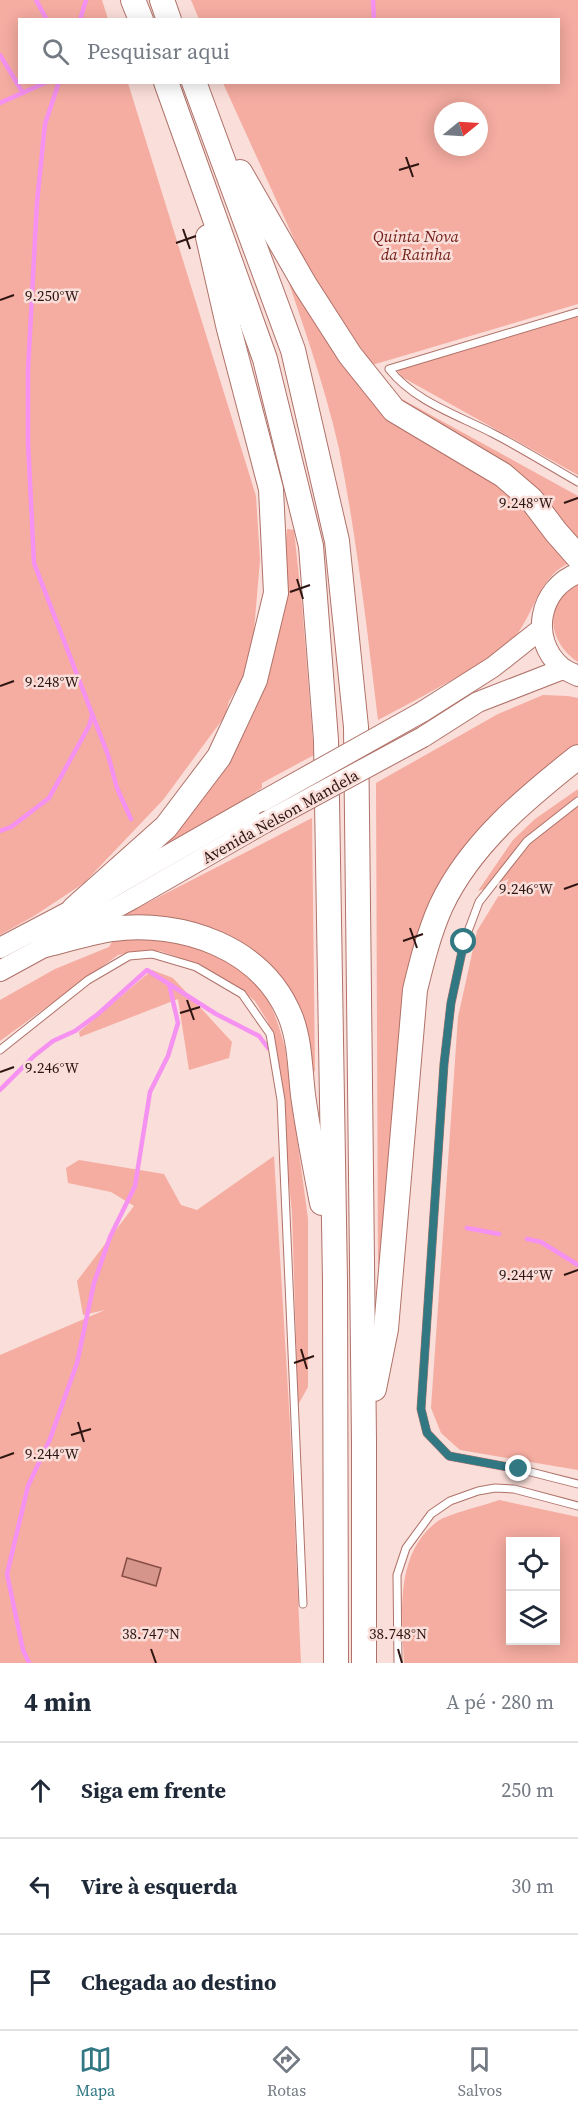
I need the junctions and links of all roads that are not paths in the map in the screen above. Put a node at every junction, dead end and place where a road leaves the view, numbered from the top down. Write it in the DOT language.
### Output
graph roads {
  1 [pos="133,0"];
  2 [pos="162,0"];
  3 [pos="140,18"];
  4 [pos="168,18"];
  5 [pos="167,84"];
  6 [pos="195,84"];
  7 [pos="206,113"];
  8 [pos="181,121"];
  9 [pos="578,312"];
  10 [pos="578,482"];
  11 [pos="578,557"];
  12 [pos="578,573"];
  13 [pos="541,629"];
  14 [pos="570,672"];
  15 [pos="578,757"];
  16 [pos="578,801"];
  17 [pos="74,909"];
  18 [pos="45,945"];
  19 [pos="0,948"];
  20 [pos="0,971"];
  21 [pos="0,1050"];
  22 [pos="335,1281"];
  23 [pos="364,1441"];
  24 [pos="578,1484"];
  25 [pos="578,1506"];
  26 [pos="303,1604"];
  27 [pos="336,1663"];
  28 [pos="364,1663"];
  29 [pos="398,1663"];
  1 -- 3 [label="highway"];
  2 -- 4 [label="highway"];
  5 -- 8 [label="highway"];
  6 -- 7 [label="highway"];
  7 -- 11 [label="highway"];
  7 -- 23 [label="highway"];
  8 -- 17 [label="highway"];
  8 -- 22 [label="highway"];
  9 -- 10 [label="lane"];
  12 -- 13 [label="main road"];
  13 -- 14 [label="main road"];
  13 -- 17 [label="main road, Avenida Nelson Mandela, bridge"];
  14 -- 18 [label="main road, Avenida Nelson Mandela, bridge"];
  15 -- 23 [label="highway"];
  16 -- 24 [label="lane"];
  17 -- 19 [label="main road, Avenida Nelson Mandela"];
  18 -- 20 [label="main road, Avenida Nelson Mandela"];
  18 -- 22 [label="highway"];
  21 -- 26 [label="lane"];
  22 -- 27 [label="highway"];
  23 -- 28 [label="highway"];
  25 -- 29 [label="lane"];
}
